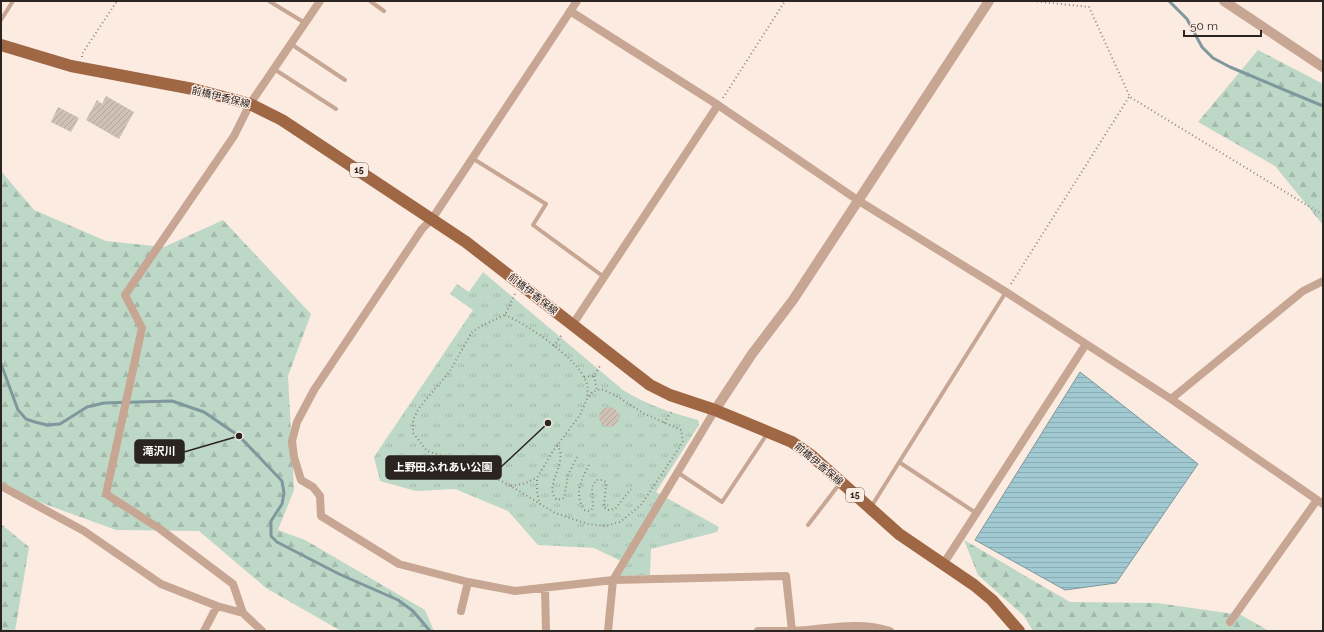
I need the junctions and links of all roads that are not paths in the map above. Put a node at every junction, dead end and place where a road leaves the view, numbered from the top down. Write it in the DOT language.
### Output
graph roads {
  1 [pos="13,1"];
  2 [pos="269,1"];
  3 [pos="320,1"];
  4 [pos="370,1"];
  5 [pos="576,1"];
  6 [pos="989,1"];
  7 [pos="1224,1"];
  8 [pos="384,11"];
  9 [pos="570,11"];
  10 [pos="1,20"];
  11 [pos="305,23"];
  12 [pos="291,44"];
  13 [pos="1,45"];
  14 [pos="1323,67"];
  15 [pos="274,69"];
  16 [pos="344,80"];
  17 [pos="250,104"];
  18 [pos="718,106"];
  19 [pos="336,109"];
  20 [pos="472,158"];
  21 [pos="859,201"];
  22 [pos="432,219"];
  23 [pos="604,277"];
  24 [pos="1321,284"];
  25 [pos="1006,292"];
  26 [pos="573,324"];
  27 [pos="1086,344"];
  28 [pos="1172,399"];
  29 [pos="715,410"];
  30 [pos="769,432"];
  31 [pos="899,462"];
  32 [pos="676,472"];
  33 [pos="841,482"];
  34 [pos="1,486"];
  35 [pos="1320,502"];
  36 [pos="869,509"];
  37 [pos="976,513"];
  38 [pos="808,525"];
  39 [pos="944,563"];
  40 [pos="613,580"];
  41 [pos="468,582"];
  42 [pos="545,588"];
  43 [pos="217,606"];
  44 [pos="461,611"];
  45 [pos="243,613"];
  46 [pos="1230,622"];
  47 [pos="846,629"];
  48 [pos="204,631"];
  49 [pos="262,631"];
  50 [pos="546,631"];
  51 [pos="608,631"];
  52 [pos="758,631"];
  53 [pos="792,631"];
  54 [pos="890,631"];
  55 [pos="1019,631"];
  1 -- 10 [label="lane"];
  2 -- 11 [label="lane"];
  3 -- 11 [label="street"];
  4 -- 8 [label="lane"];
  5 -- 9 [label="street"];
  6 -- 21 [label="street"];
  7 -- 14 [label="street"];
  9 -- 18 [label="street"];
  9 -- 20 [label="street"];
  11 -- 12 [label="street"];
  12 -- 15 [label="street"];
  12 -- 16 [label="lane"];
  13 -- 17 [label="main road, 前橋伊香保線 / 15"];
  15 -- 17 [label="street"];
  15 -- 19 [label="lane"];
  17 -- 22 [label="main road, 前橋伊香保線 / 15"];
  17 -- 45 [label="street"];
  18 -- 21 [label="street"];
  18 -- 23 [label="street"];
  20 -- 22 [label="street"];
  20 -- 23 [label="lane"];
  21 -- 25 [label="street"];
  21 -- 29 [label="street"];
  22 -- 26 [label="main road, 前橋伊香保線 / 15"];
  22 -- 41 [label="street"];
  23 -- 26 [label="street"];
  24 -- 28 [label="street"];
  25 -- 27 [label="street"];
  25 -- 31 [label="lane"];
  26 -- 29 [label="main road, 前橋伊香保線 / 15"];
  27 -- 28 [label="street"];
  27 -- 37 [label="street"];
  28 -- 35 [label="street"];
  29 -- 30 [label="main road, 前橋伊香保線 / 15"];
  29 -- 32 [label="street"];
  30 -- 32 [label="lane"];
  30 -- 33 [label="main road, 前橋伊香保線 / 15"];
  31 -- 36 [label="lane"];
  31 -- 37 [label="lane"];
  32 -- 40 [label="street"];
  33 -- 36 [label="main road, 前橋伊香保線 / 15"];
  33 -- 38 [label="lane"];
  34 -- 43 [label="street"];
  35 -- 46 [label="street"];
  36 -- 39 [label="main road, 前橋伊香保線 / 15"];
  37 -- 39 [label="street"];
  39 -- 55 [label="main road, 前橋伊香保線 / 15"];
  40 -- 42 [label="street"];
  40 -- 51 [label="street"];
  40 -- 53 [label="street"];
  41 -- 42 [label="street"];
  41 -- 44 [label="street"];
  42 -- 50 [label="street"];
  43 -- 45 [label="street"];
  43 -- 48 [label="street"];
  45 -- 49 [label="street"];
  47 -- 53 [label="street"];
  47 -- 54 [label="street"];
  52 -- 53 [label="street"];
}
